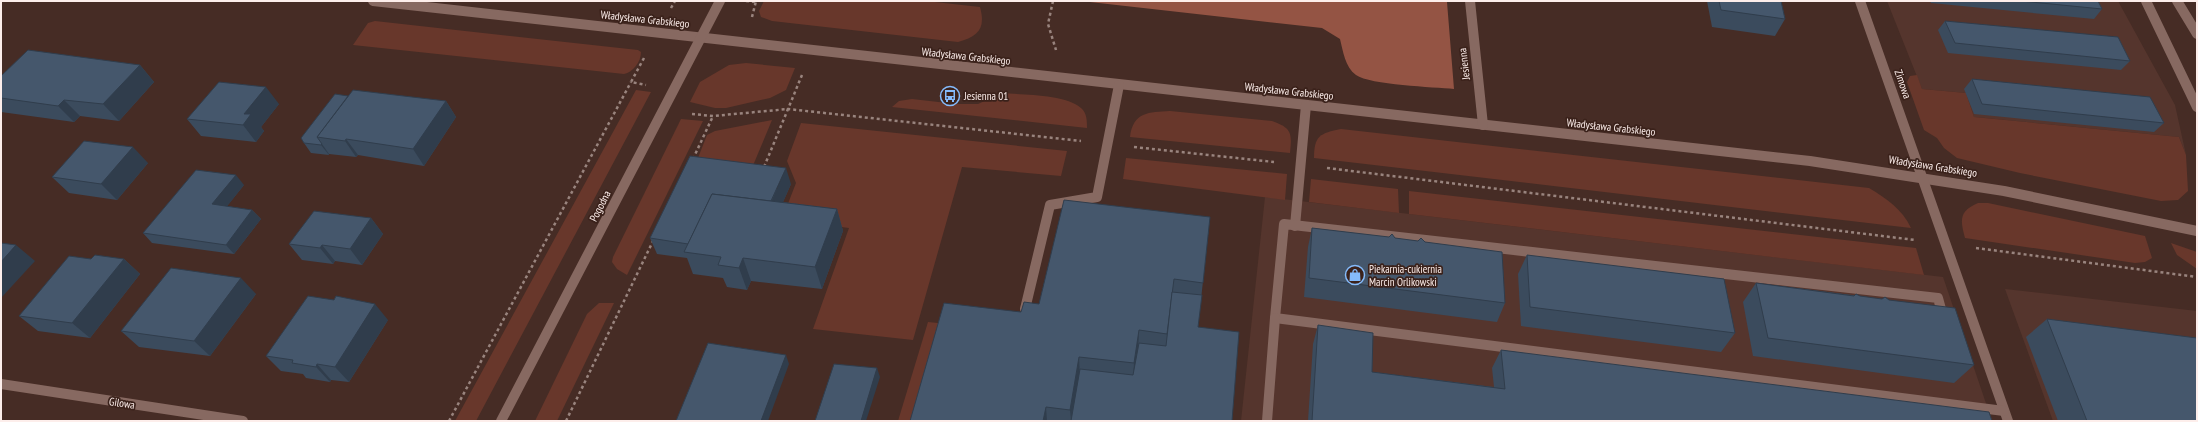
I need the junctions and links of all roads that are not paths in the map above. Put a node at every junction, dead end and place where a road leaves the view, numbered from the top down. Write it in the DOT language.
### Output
graph roads {
  1 [pos="373,1"];
  2 [pos="720,1"];
  3 [pos="1470,1"];
  4 [pos="1860,1"];
  5 [pos="2146,1"];
  6 [pos="2177,1"];
  7 [pos="2197,34"];
  8 [pos="700,37"];
  9 [pos="1118,85"];
  10 [pos="1306,105"];
  11 [pos="2197,107"];
  12 [pos="1483,124"];
  13 [pos="1922,176"];
  14 [pos="1295,226"];
  15 [pos="2197,231"];
  16 [pos="1025,309"];
  17 [pos="1275,318"];
  18 [pos="1947,328"];
  19 [pos="1,384"];
  20 [pos="2006,416"];
  21 [pos="243,421"];
  22 [pos="501,421"];
  23 [pos="1267,421"];
  1 -- 8 [label="street, Władysława Grabskiego"];
  2 -- 8 [label="street, Pogodna"];
  3 -- 12 [label="street, Jesienna"];
  4 -- 13 [label="street, Zimowa"];
  5 -- 11 [label="street"];
  6 -- 7 [label="street"];
  8 -- 9 [label="street, Władysława Grabskiego"];
  8 -- 22 [label="street, Pogodna"];
  9 -- 10 [label="street, Władysława Grabskiego"];
  9 -- 16 [label="street"];
  10 -- 12 [label="street, Władysława Grabskiego"];
  10 -- 14 [label="street"];
  12 -- 13 [label="street, Władysława Grabskiego"];
  13 -- 15 [label="street, Władysława Grabskiego"];
  13 -- 20 [label="street, Zimowa"];
  14 -- 17 [label="street"];
  14 -- 18 [label="street"];
  17 -- 20 [label="street"];
  17 -- 23 [label="street"];
  19 -- 21 [label="street, Gilowa"];
}
